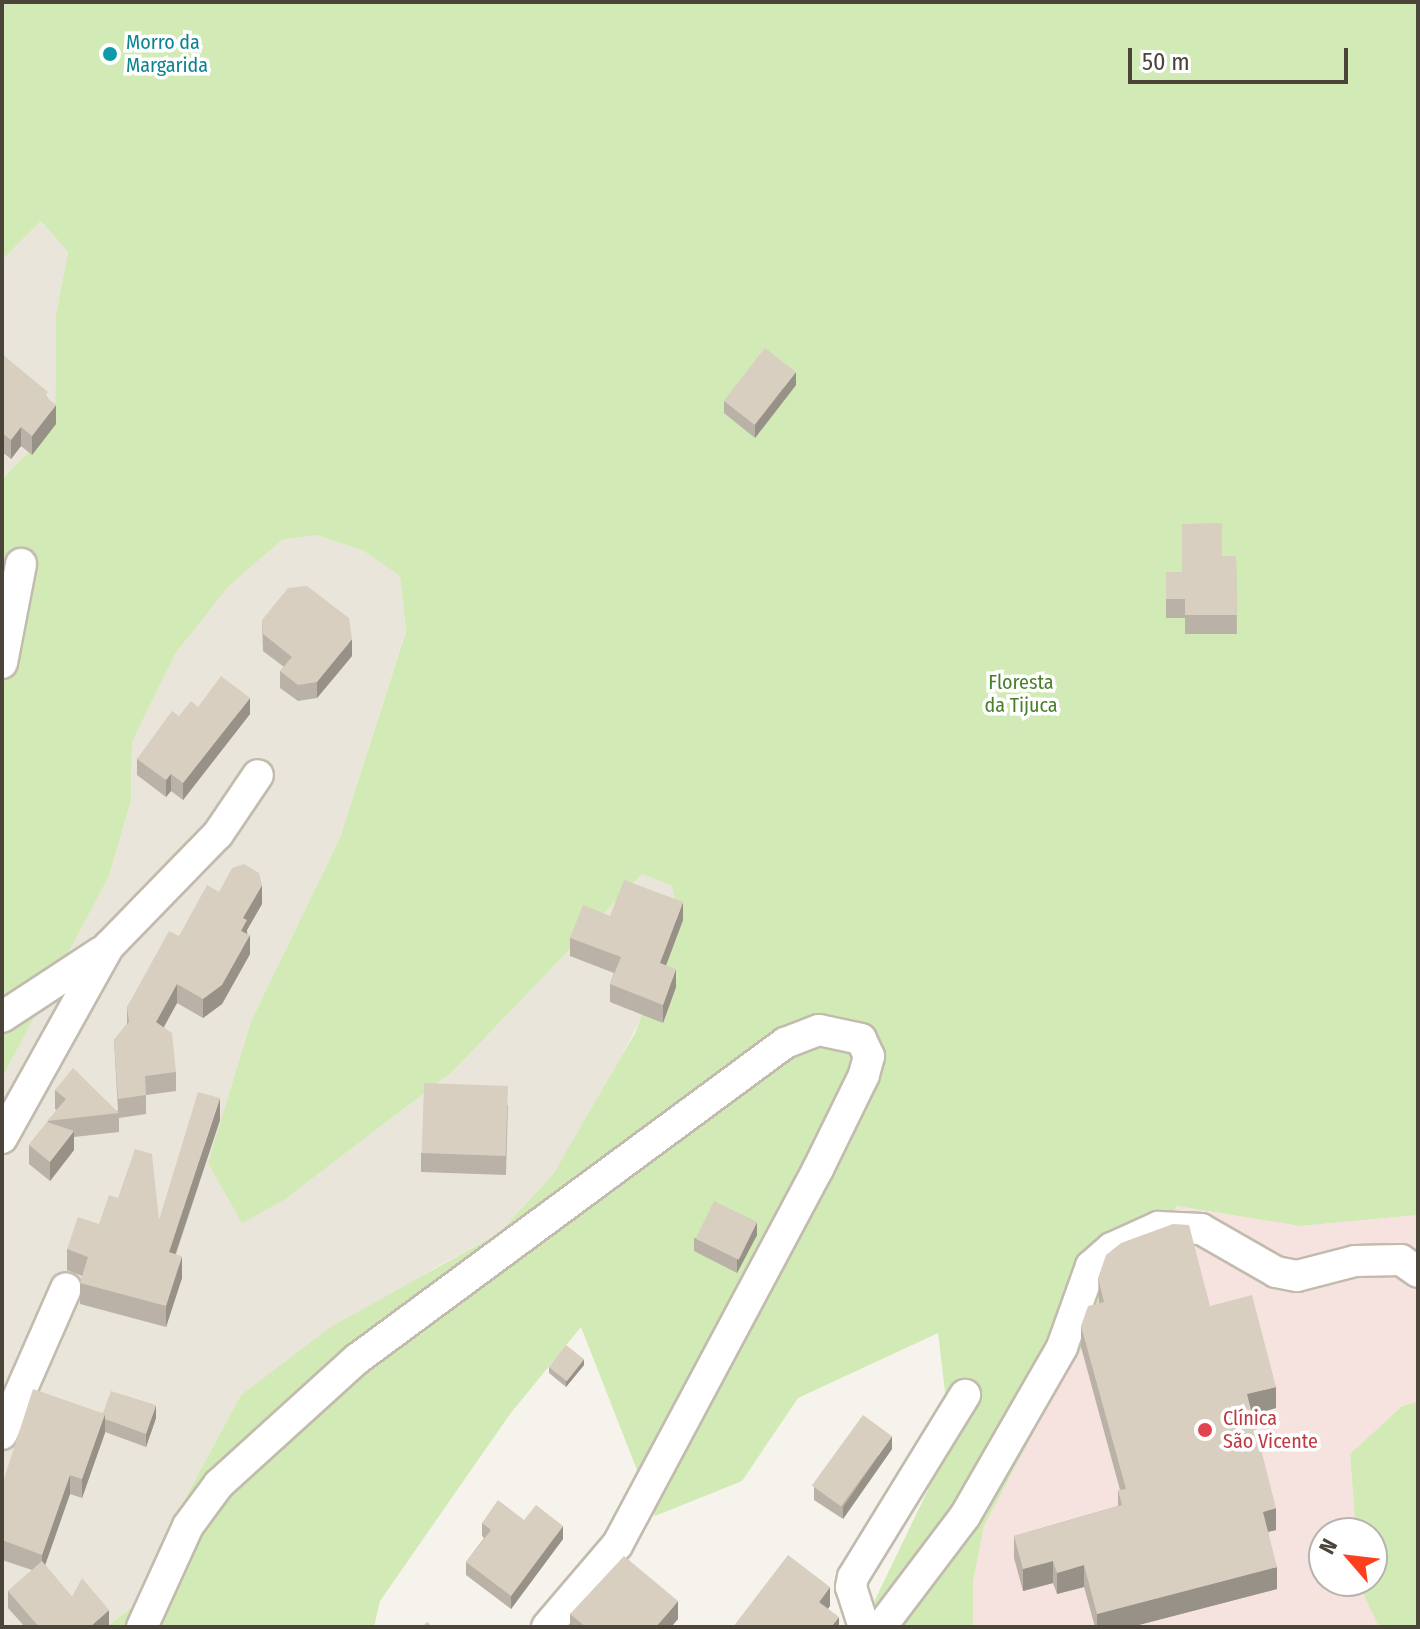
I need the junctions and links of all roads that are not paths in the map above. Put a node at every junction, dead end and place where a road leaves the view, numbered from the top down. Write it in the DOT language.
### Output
graph roads {
  1 [pos="21,564"];
  2 [pos="2,663"];
  3 [pos="258,775"];
  4 [pos="109,946"];
  5 [pos="2,1017"];
  6 [pos="2,1138"];
  7 [pos="1418,1272"];
  8 [pos="66,1288"];
  9 [pos="965,1395"];
  10 [pos="2,1434"];
  11 [pos="142,1627"];
  12 [pos="547,1627"];
  13 [pos="864,1627"];
  14 [pos="881,1627"];
  1 -- 2 [label="street"];
  3 -- 4 [label="street"];
  4 -- 5 [label="street"];
  4 -- 6 [label="street"];
  7 -- 14 [label="street"];
  8 -- 10 [label="street"];
  9 -- 13 [label="street"];
  11 -- 12 [label="street"];
}
